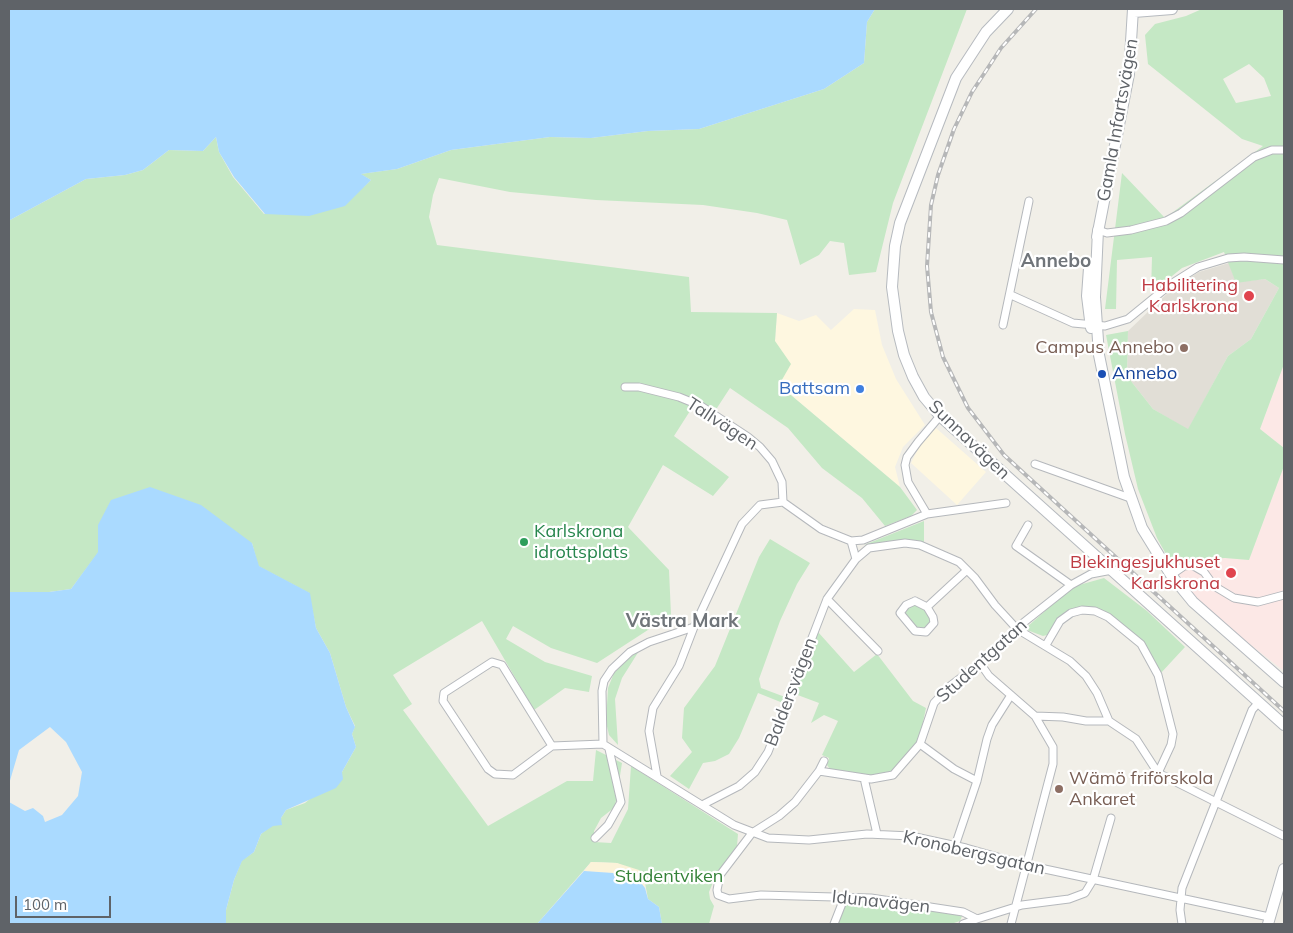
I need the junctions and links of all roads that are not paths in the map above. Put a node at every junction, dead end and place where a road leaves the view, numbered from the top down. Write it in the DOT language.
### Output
graph roads {
  1 [pos="1008,9"];
  2 [pos="1172,9"];
  3 [pos="1134,11"];
  4 [pos="1284,150"];
  5 [pos="1029,201"];
  6 [pos="1098,230"];
  7 [pos="1284,260"];
  8 [pos="1011,295"];
  9 [pos="1003,325"];
  10 [pos="1094,326"];
  11 [pos="625,387"];
  12 [pos="940,416"];
  13 [pos="1035,464"];
  14 [pos="1130,498"];
  15 [pos="783,502"];
  16 [pos="1006,503"];
  17 [pos="927,514"];
  18 [pos="1028,525"];
  19 [pos="851,541"];
  20 [pos="856,559"];
  21 [pos="967,570"];
  22 [pos="1113,570"];
  23 [pos="1171,576"];
  24 [pos="1071,585"];
  25 [pos="1284,596"];
  26 [pos="827,599"];
  27 [pos="927,608"];
  28 [pos="694,627"];
  29 [pos="1017,629"];
  30 [pos="1046,645"];
  31 [pos="878,652"];
  32 [pos="980,663"];
  33 [pos="1284,682"];
  34 [pos="1012,695"];
  35 [pos="1259,702"];
  36 [pos="1035,716"];
  37 [pos="1109,721"];
  38 [pos="1284,725"];
  39 [pos="920,744"];
  40 [pos="552,746"];
  41 [pos="606,746"];
  42 [pos="824,761"];
  43 [pos="819,771"];
  44 [pos="1158,773"];
  45 [pos="657,776"];
  46 [pos="864,778"];
  47 [pos="976,781"];
  48 [pos="1215,802"];
  49 [pos="704,804"];
  50 [pos="1111,818"];
  51 [pos="752,833"];
  52 [pos="877,834"];
  53 [pos="1284,836"];
  54 [pos="596,838"];
  55 [pos="955,846"];
  56 [pos="1026,865"];
  57 [pos="1284,869"];
  58 [pos="1093,880"];
  59 [pos="845,896"];
  60 [pos="1180,898"];
  61 [pos="1015,907"];
  62 [pos="977,919"];
  63 [pos="1269,920"];
  64 [pos="834,924"];
  65 [pos="963,924"];
  66 [pos="1011,924"];
  67 [pos="1182,924"];
  1 -- 12 [label="main road, Sunnavägen"];
  2 -- 3 [label="main road"];
  3 -- 6 [label="main road, Gamla Infartsvägen"];
  4 -- 6 [label="street"];
  5 -- 8 [label="street"];
  6 -- 10 [label="main road, Gamla Infartsvägen"];
  7 -- 10 [label="street"];
  8 -- 9 [label="street"];
  8 -- 10 [label="street"];
  10 -- 14 [label="main road, Gamla Infartsvägen"];
  11 -- 15 [label="street, Tallvägen"];
  12 -- 17 [label="street"];
  12 -- 22 [label="main road, Sunnavägen"];
  13 -- 14 [label="street"];
  14 -- 23 [label="main road, Gamla Infartsvägen"];
  15 -- 19 [label="street"];
  15 -- 28 [label="street"];
  16 -- 17 [label="street"];
  17 -- 19 [label="street"];
  18 -- 24 [label="street"];
  19 -- 20 [label="street"];
  20 -- 21 [label="street"];
  20 -- 26 [label="street, Baldersvägen"];
  21 -- 27 [label="street"];
  21 -- 29 [label="street"];
  22 -- 24 [label="street, Studentgatan"];
  22 -- 35 [label="main road, Sunnavägen"];
  23 -- 25 [label="street"];
  23 -- 33 [label="main road, Gamla Infartsvägen"];
  24 -- 29 [label="street, Studentgatan"];
  26 -- 31 [label="street"];
  26 -- 49 [label="street, Baldersvägen"];
  27 -- 27 [label="street"];
  28 -- 41 [label="street"];
  28 -- 45 [label="street"];
  29 -- 30 [label="street"];
  29 -- 32 [label="street, Studentgatan"];
  30 -- 37 [label="street"];
  30 -- 44 [label="street"];
  32 -- 34 [label="street"];
  32 -- 39 [label="street, Studentgatan"];
  34 -- 36 [label="street"];
  34 -- 47 [label="street"];
  35 -- 38 [label="main road, Sunnavägen"];
  35 -- 48 [label="street"];
  36 -- 37 [label="street"];
  36 -- 56 [label="street"];
  37 -- 44 [label="street"];
  39 -- 46 [label="street, Studentgatan"];
  39 -- 47 [label="street"];
  40 -- 40 [label="street"];
  40 -- 41 [label="street"];
  41 -- 45 [label="street, Kronobergsgatan"];
  41 -- 54 [label="street"];
  42 -- 43 [label="street"];
  43 -- 46 [label="street, Studentgatan"];
  43 -- 51 [label="street"];
  44 -- 48 [label="street"];
  45 -- 49 [label="street, Kronobergsgatan"];
  46 -- 52 [label="street"];
  47 -- 55 [label="street"];
  48 -- 53 [label="street"];
  48 -- 60 [label="street"];
  49 -- 51 [label="street, Kronobergsgatan"];
  50 -- 58 [label="street"];
  51 -- 52 [label="street, Kronobergsgatan"];
  51 -- 59 [label="street, Idunavägen"];
  52 -- 55 [label="street, Kronobergsgatan"];
  55 -- 56 [label="street, Kronobergsgatan"];
  56 -- 58 [label="street, Kronobergsgatan"];
  56 -- 61 [label="street"];
  57 -- 63 [label="main road"];
  58 -- 60 [label="street, Kronobergsgatan"];
  58 -- 61 [label="street"];
  59 -- 62 [label="street, Idunavägen"];
  59 -- 64 [label="street"];
  60 -- 63 [label="street, Kronobergsgatan"];
  60 -- 67 [label="street"];
  61 -- 62 [label="street"];
  61 -- 66 [label="street"];
  62 -- 65 [label="street"];
}
